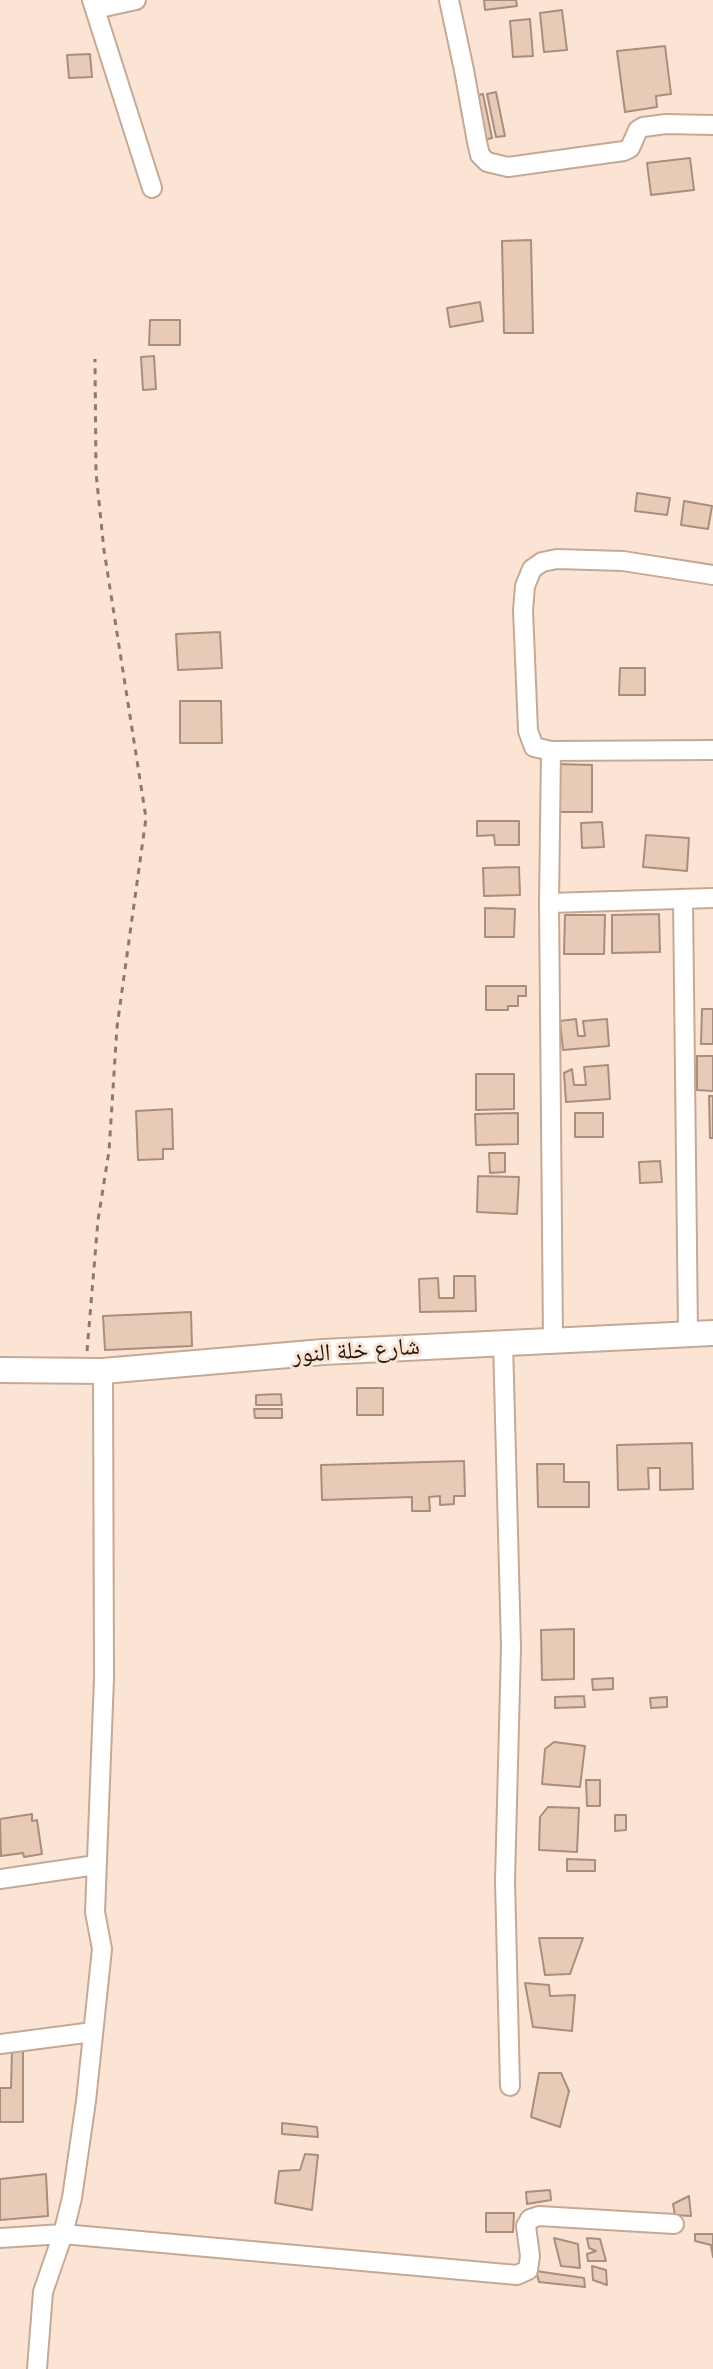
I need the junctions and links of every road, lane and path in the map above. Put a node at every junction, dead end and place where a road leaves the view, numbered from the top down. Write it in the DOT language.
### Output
graph roads {
  1 [pos="136,0"];
  2 [pos="449,0"];
  3 [pos="94,5"];
  4 [pos="713,125"];
  5 [pos="152,188"];
  6 [pos="95,359"];
  7 [pos="713,575"];
  8 [pos="713,750"];
  9 [pos="551,751"];
  10 [pos="713,898"];
  11 [pos="683,900"];
  12 [pos="549,903"];
  13 [pos="688,1333"];
  14 [pos="713,1333"];
  15 [pos="553,1339"];
  16 [pos="503,1342"];
  17 [pos="0,1370"];
  18 [pos="95,1370"];
  19 [pos="96,1865"];
  20 [pos="0,1879"];
  21 [pos="93,2032"];
  22 [pos="0,2044"];
  23 [pos="510,2086"];
  24 [pos="674,2224"];
  25 [pos="63,2234"];
  26 [pos="0,2238"];
  27 [pos="37,2369"];
  1 -- 3 [label="street"];
  2 -- 4 [label="street"];
  3 -- 5 [label="street"];
  6 -- 18 [label="path"];
  7 -- 9 [label="street"];
  8 -- 9 [label="street"];
  9 -- 12 [label="street"];
  10 -- 11 [label="street"];
  11 -- 12 [label="street"];
  11 -- 13 [label="street"];
  12 -- 15 [label="street"];
  13 -- 14 [label="street, شارع خلة النور"];
  13 -- 15 [label="street, شارع خلة النور"];
  15 -- 16 [label="street, شارع خلة النور"];
  16 -- 18 [label="street, شارع خلة النور"];
  16 -- 23 [label="street"];
  17 -- 18 [label="street, شارع خلة النور"];
  18 -- 19 [label="street"];
  19 -- 20 [label="street"];
  19 -- 21 [label="street"];
  21 -- 22 [label="street"];
  21 -- 25 [label="street"];
  24 -- 25 [label="street"];
  25 -- 26 [label="street"];
  25 -- 27 [label="street"];
}
